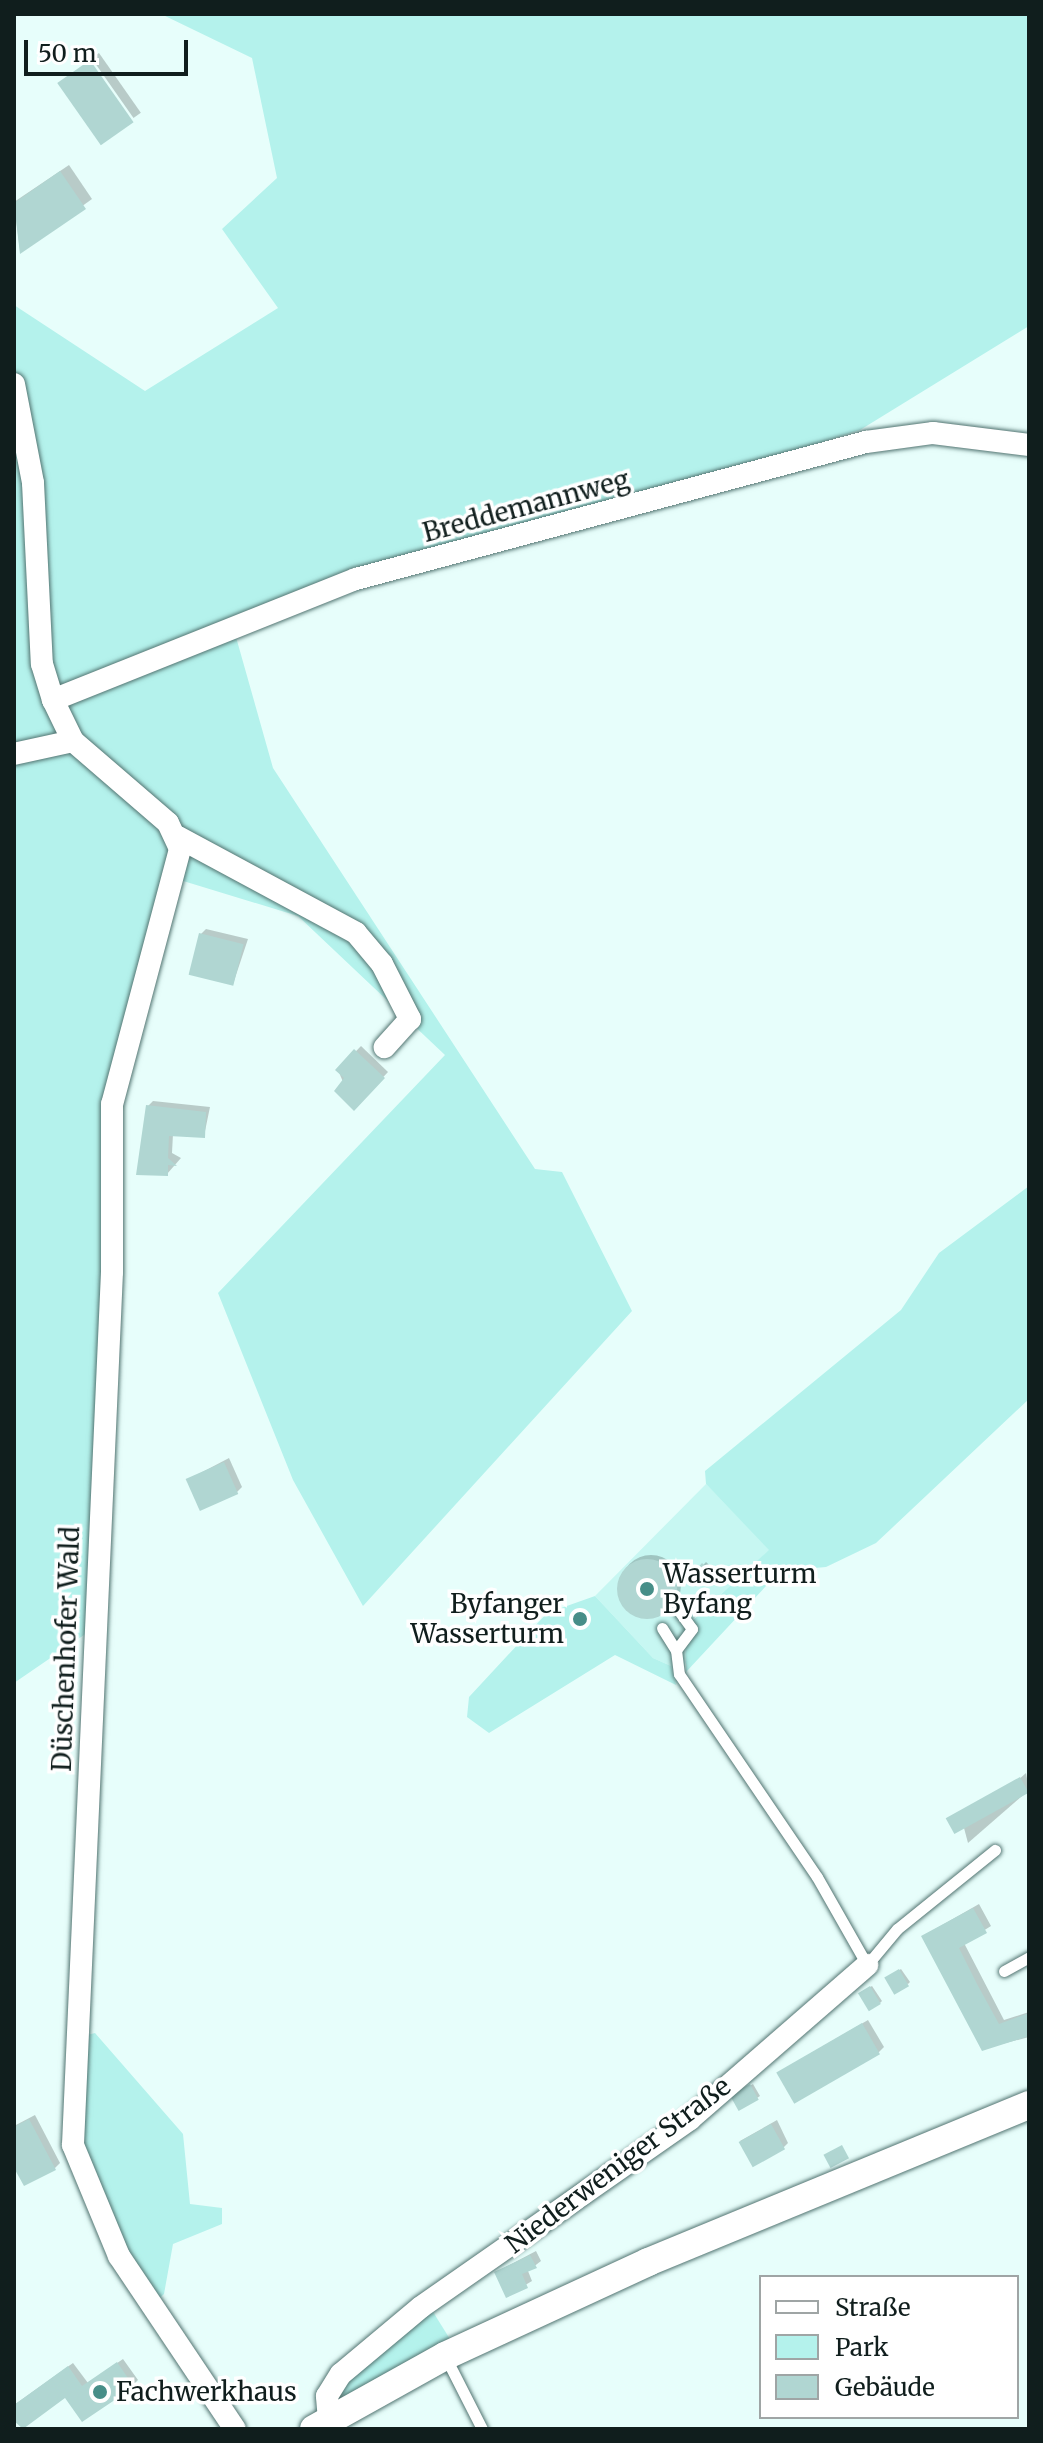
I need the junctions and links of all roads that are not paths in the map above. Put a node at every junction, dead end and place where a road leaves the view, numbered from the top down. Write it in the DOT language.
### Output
graph roads {
  1 [pos="14,384"];
  2 [pos="1029,445"];
  3 [pos="53,700"];
  4 [pos="73,741"];
  5 [pos="14,754"];
  6 [pos="178,837"];
  7 [pos="385,1047"];
  8 [pos="679,1611"];
  9 [pos="662,1628"];
  10 [pos="676,1650"];
  11 [pos="995,1850"];
  12 [pos="1029,1957"];
  13 [pos="867,1965"];
  14 [pos="1004,1971"];
  15 [pos="1029,2105"];
  16 [pos="445,2356"];
  17 [pos="321,2424"];
  18 [pos="235,2429"];
  19 [pos="482,2429"];
  1 -- 3 [label="street"];
  2 -- 3 [label="street, Breddemannweg"];
  3 -- 4 [label="street"];
  4 -- 5 [label="street"];
  4 -- 6 [label="street"];
  6 -- 7 [label="street"];
  6 -- 18 [label="street, Düschenhofer Wald"];
  8 -- 10 [label="lane"];
  9 -- 10 [label="lane"];
  10 -- 13 [label="lane"];
  11 -- 13 [label="lane, Niederweniger Straße"];
  12 -- 14 [label="lane"];
  13 -- 17 [label="street, Niederweniger Straße"];
  15 -- 16 [label="street, Niederweniger Straße"];
  16 -- 17 [label="street, Niederweniger Straße"];
  16 -- 19 [label="lane"];
}
